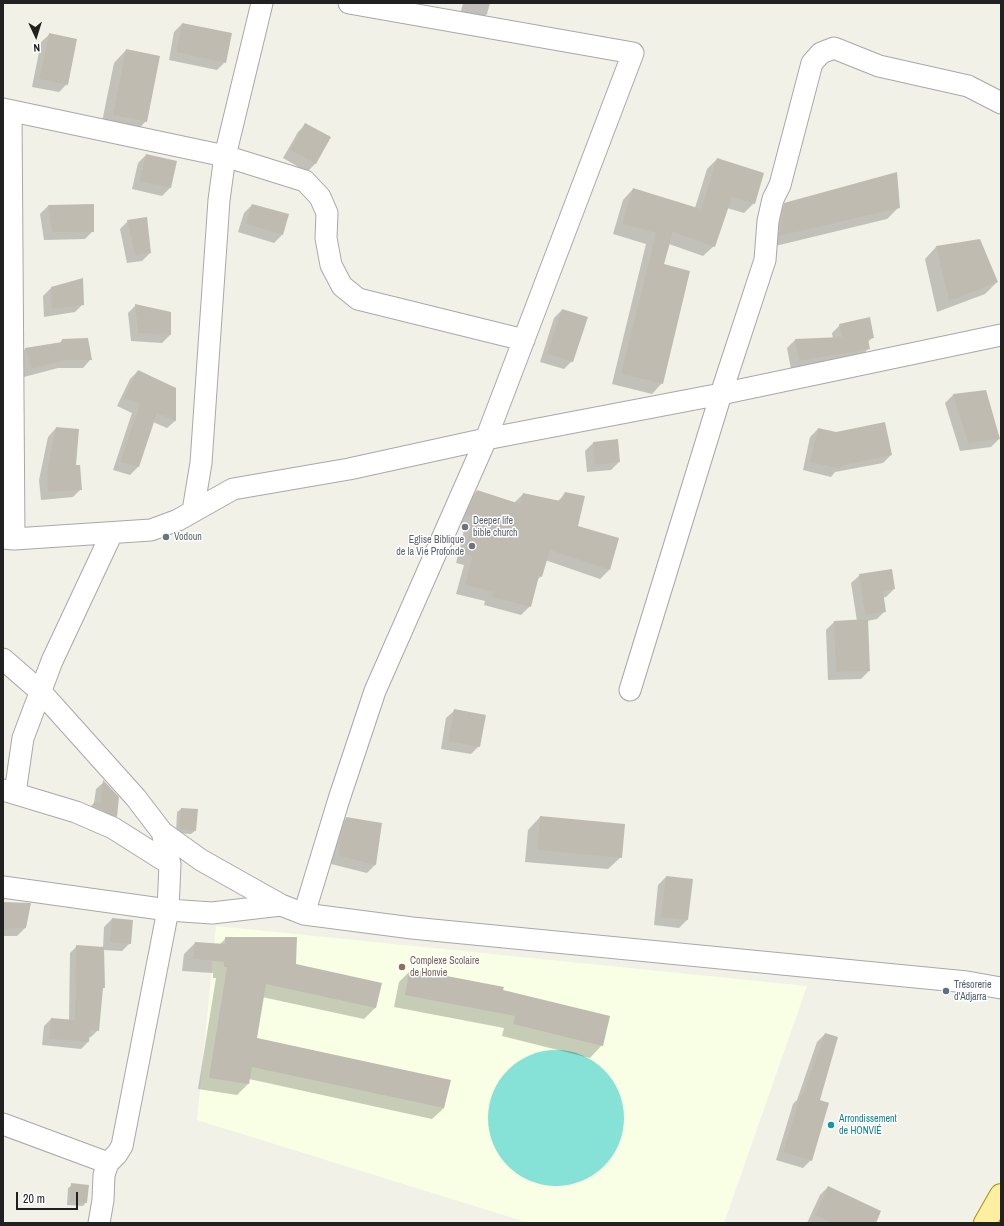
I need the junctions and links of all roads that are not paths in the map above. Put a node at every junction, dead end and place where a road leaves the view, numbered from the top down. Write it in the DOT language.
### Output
graph roads {
  1 [pos="262,3"];
  2 [pos="349,3"];
  3 [pos="1001,103"];
  4 [pos="7,110"];
  5 [pos="225,156"];
  6 [pos="1001,335"];
  7 [pos="524,340"];
  8 [pos="721,394"];
  9 [pos="486,439"];
  10 [pos="193,511"];
  11 [pos="112,533"];
  12 [pos="9,538"];
  13 [pos="3,659"];
  14 [pos="630,690"];
  15 [pos="41,692"];
  16 [pos="9,791"];
  17 [pos="162,832"];
  18 [pos="170,864"];
  19 [pos="3,887"];
  20 [pos="281,905"];
  21 [pos="168,910"];
  22 [pos="304,914"];
  23 [pos="1001,988"];
  24 [pos="3,1124"];
  25 [pos="108,1164"];
  26 [pos="1001,1196"];
  27 [pos="99,1223"];
  28 [pos="985,1223"];
  1 -- 5 [label="street"];
  2 -- 7 [label="street"];
  3 -- 8 [label="street"];
  4 -- 5 [label="street"];
  4 -- 12 [label="street"];
  5 -- 7 [label="street"];
  5 -- 10 [label="street"];
  6 -- 8 [label="street"];
  7 -- 9 [label="street"];
  8 -- 9 [label="street"];
  8 -- 14 [label="street"];
  9 -- 10 [label="street"];
  9 -- 22 [label="street"];
  10 -- 11 [label="street"];
  11 -- 12 [label="street"];
  11 -- 15 [label="street"];
  13 -- 15 [label="street"];
  15 -- 16 [label="street"];
  15 -- 17 [label="street"];
  16 -- 18 [label="street"];
  17 -- 18 [label="street"];
  17 -- 20 [label="street"];
  18 -- 21 [label="street"];
  19 -- 21 [label="street"];
  20 -- 21 [label="street"];
  20 -- 22 [label="street"];
  21 -- 25 [label="street"];
  22 -- 23 [label="street"];
  24 -- 25 [label="street"];
  25 -- 27 [label="street"];
  26 -- 28 [label="main road"];
}
